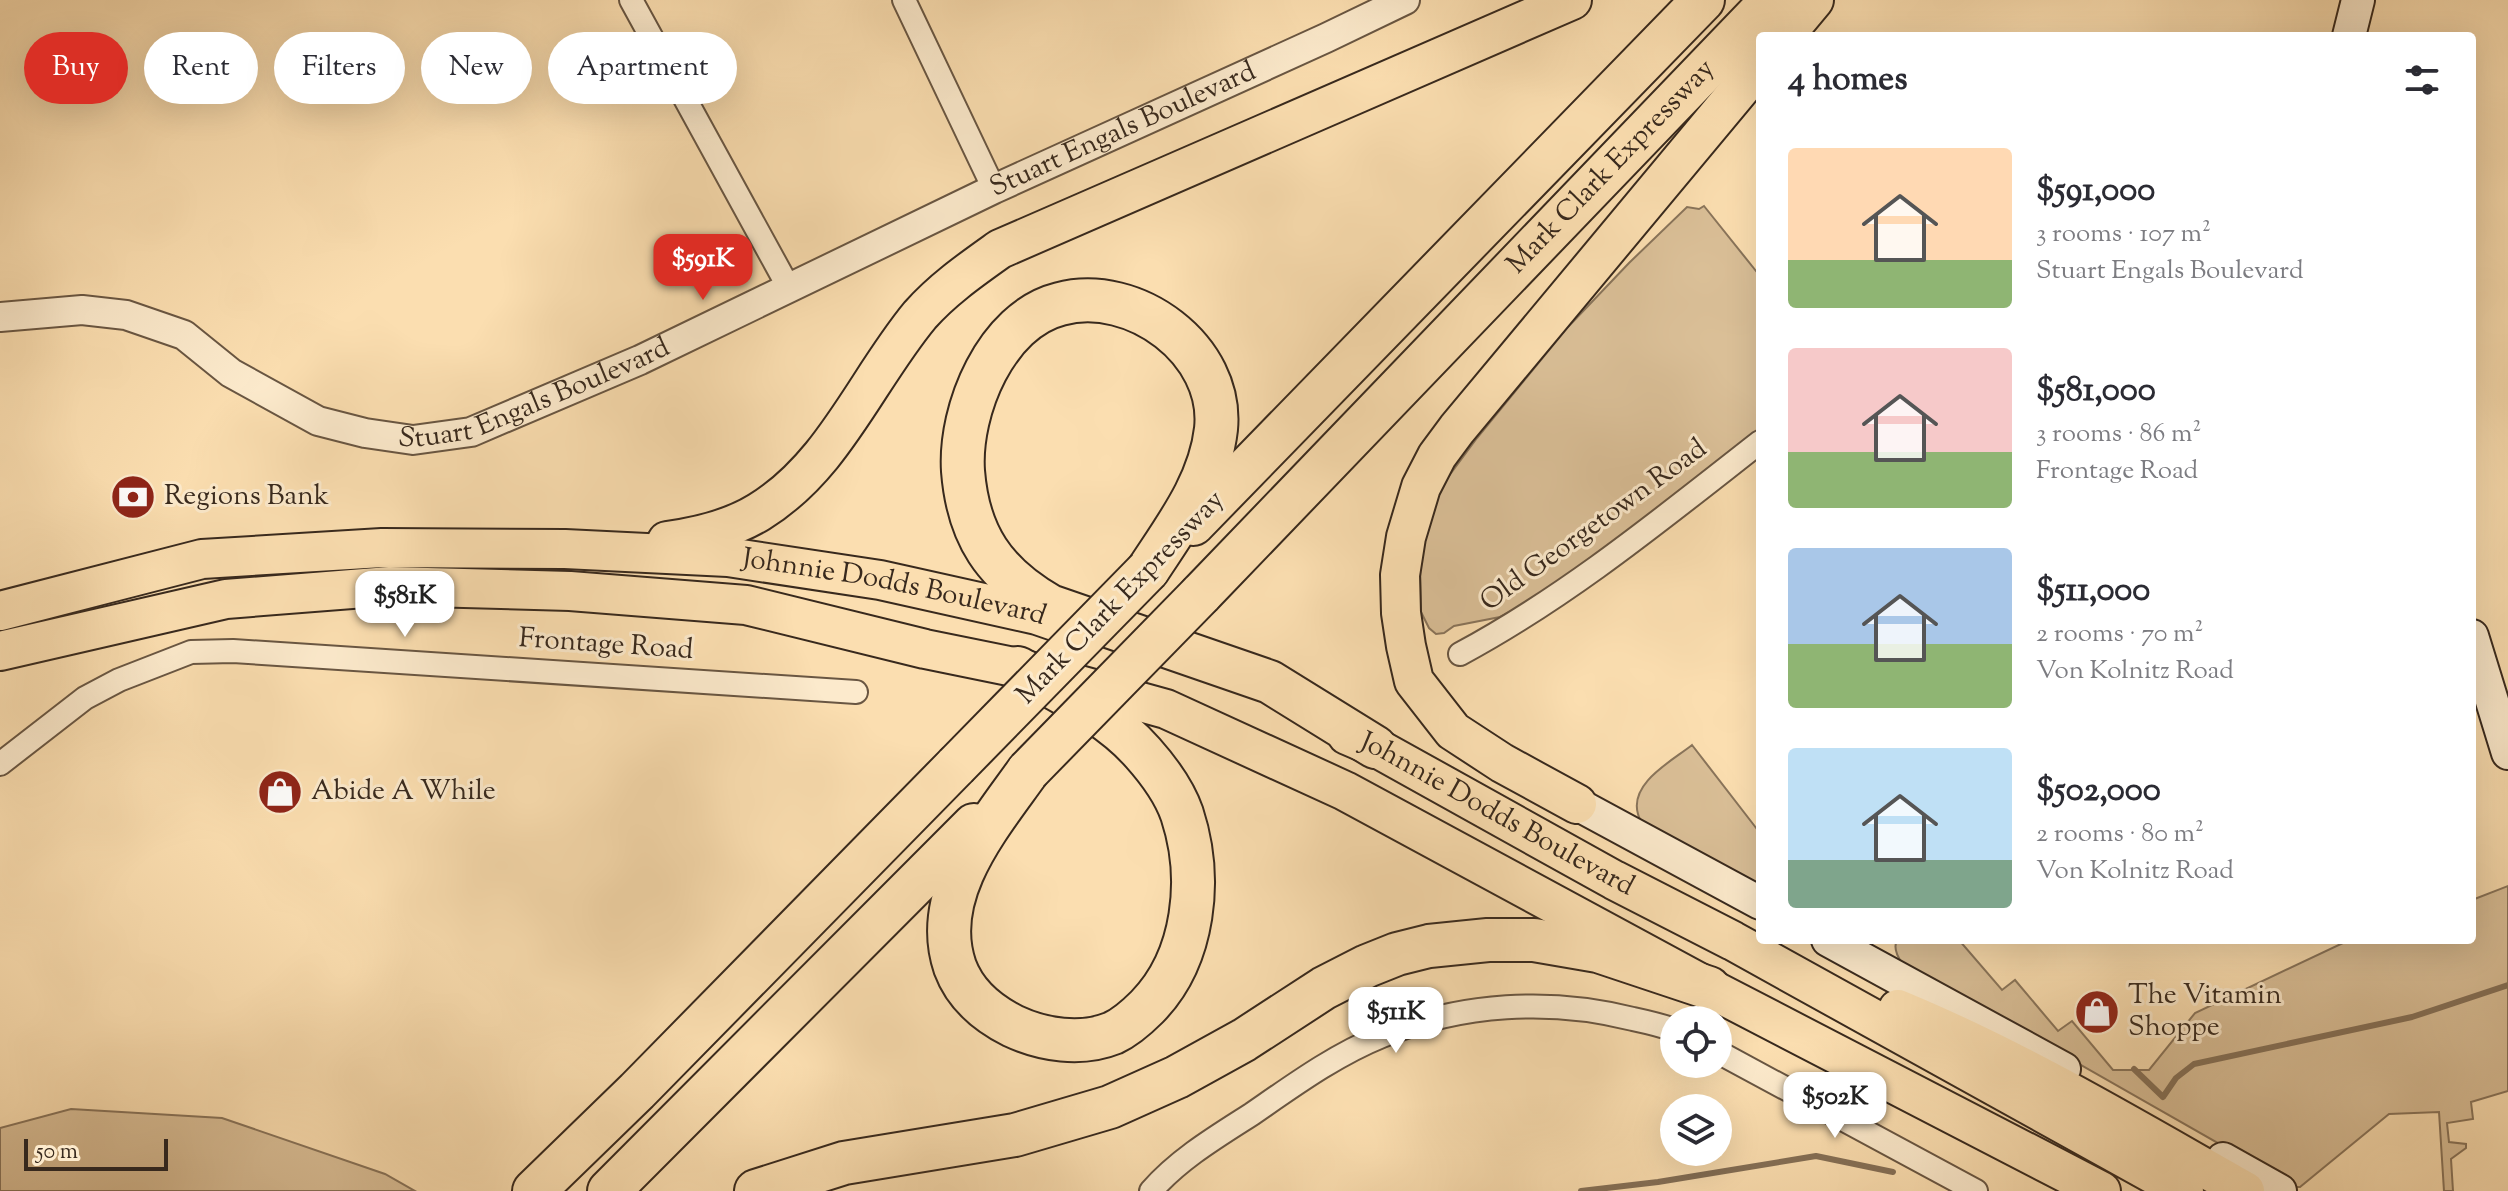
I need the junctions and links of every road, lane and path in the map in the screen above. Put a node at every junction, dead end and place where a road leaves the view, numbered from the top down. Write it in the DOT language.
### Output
graph roads {
  1 [pos="631,0"];
  2 [pos="904,0"];
  3 [pos="1405,0"];
  4 [pos="1572,0"];
  5 [pos="1703,0"];
  6 [pos="1772,0"];
  7 [pos="1814,0"];
  8 [pos="2358,0"];
  9 [pos="1787,32"];
  10 [pos="2350,32"];
  11 [pos="1756,70"];
  12 [pos="994,189"];
  13 [pos="790,290"];
  14 [pos="0,317"];
  15 [pos="1756,445"];
  16 [pos="609,551"];
  17 [pos="1148,570"];
  18 [pos="0,611"];
  19 [pos="2476,649"];
  20 [pos="0,651"];
  21 [pos="1460,654"];
  22 [pos="1018,668"];
  23 [pos="856,692"];
  24 [pos="1375,747"];
  25 [pos="2508,753"];
  26 [pos="0,764"];
  27 [pos="1028,771"];
  28 [pos="1577,804"];
  29 [pos="1756,901"];
  30 [pos="1733,941"];
  31 [pos="1835,944"];
  32 [pos="1709,988"];
  33 [pos="1660,1026"];
  34 [pos="1732,1060"];
  35 [pos="2092,1188"];
  36 [pos="534,1191"];
  37 [pos="609,1191"];
  38 [pos="756,1191"];
  39 [pos="1151,1191"];
  40 [pos="1976,1191"];
  41 [pos="2184,1191"];
  42 [pos="2245,1191"];
  43 [pos="2280,1191"];
  1 -- 13 [label="street"];
  2 -- 12 [label="street"];
  3 -- 12 [label="street, Stuart Engals Boulevard"];
  4 -- 16 [label="highway"];
  5 -- 17 [label="highway, Mark Clark Expressway"];
  6 -- 27 [label="highway, Mark Clark Expressway, bridge"];
  7 -- 9 [label="highway"];
  8 -- 10 [label="main road"];
  11 -- 28 [label="highway"];
  12 -- 13 [label="street, Stuart Engals Boulevard"];
  13 -- 14 [label="street, Stuart Engals Boulevard"];
  15 -- 21 [label="street, Old Georgetown Road"];
  16 -- 18 [label="highway, Johnnie Dodds Boulevard"];
  16 -- 24 [label="highway, Johnnie Dodds Boulevard"];
  17 -- 24 [label="highway"];
  17 -- 36 [label="highway, Mark Clark Expressway, bridge"];
  19 -- 25 [label="main road"];
  20 -- 22 [label="highway, Johnnie Dodds Boulevard"];
  22 -- 27 [label="highway"];
  22 -- 32 [label="highway, Johnnie Dodds Boulevard"];
  23 -- 26 [label="street, Frontage Road"];
  24 -- 30 [label="highway, Johnnie Dodds Boulevard"];
  27 -- 37 [label="highway, Mark Clark Expressway"];
  28 -- 29 [label="main road, Johnnie Dodds Boulevard"];
  30 -- 41 [label="highway, Johnnie Dodds Boulevard"];
  30 -- 42 [label="highway"];
  31 -- 43 [label="main road"];
  32 -- 35 [label="highway, Johnnie Dodds Boulevard"];
  32 -- 38 [label="highway"];
  33 -- 39 [label="street"];
  34 -- 40 [label="street"];
}
